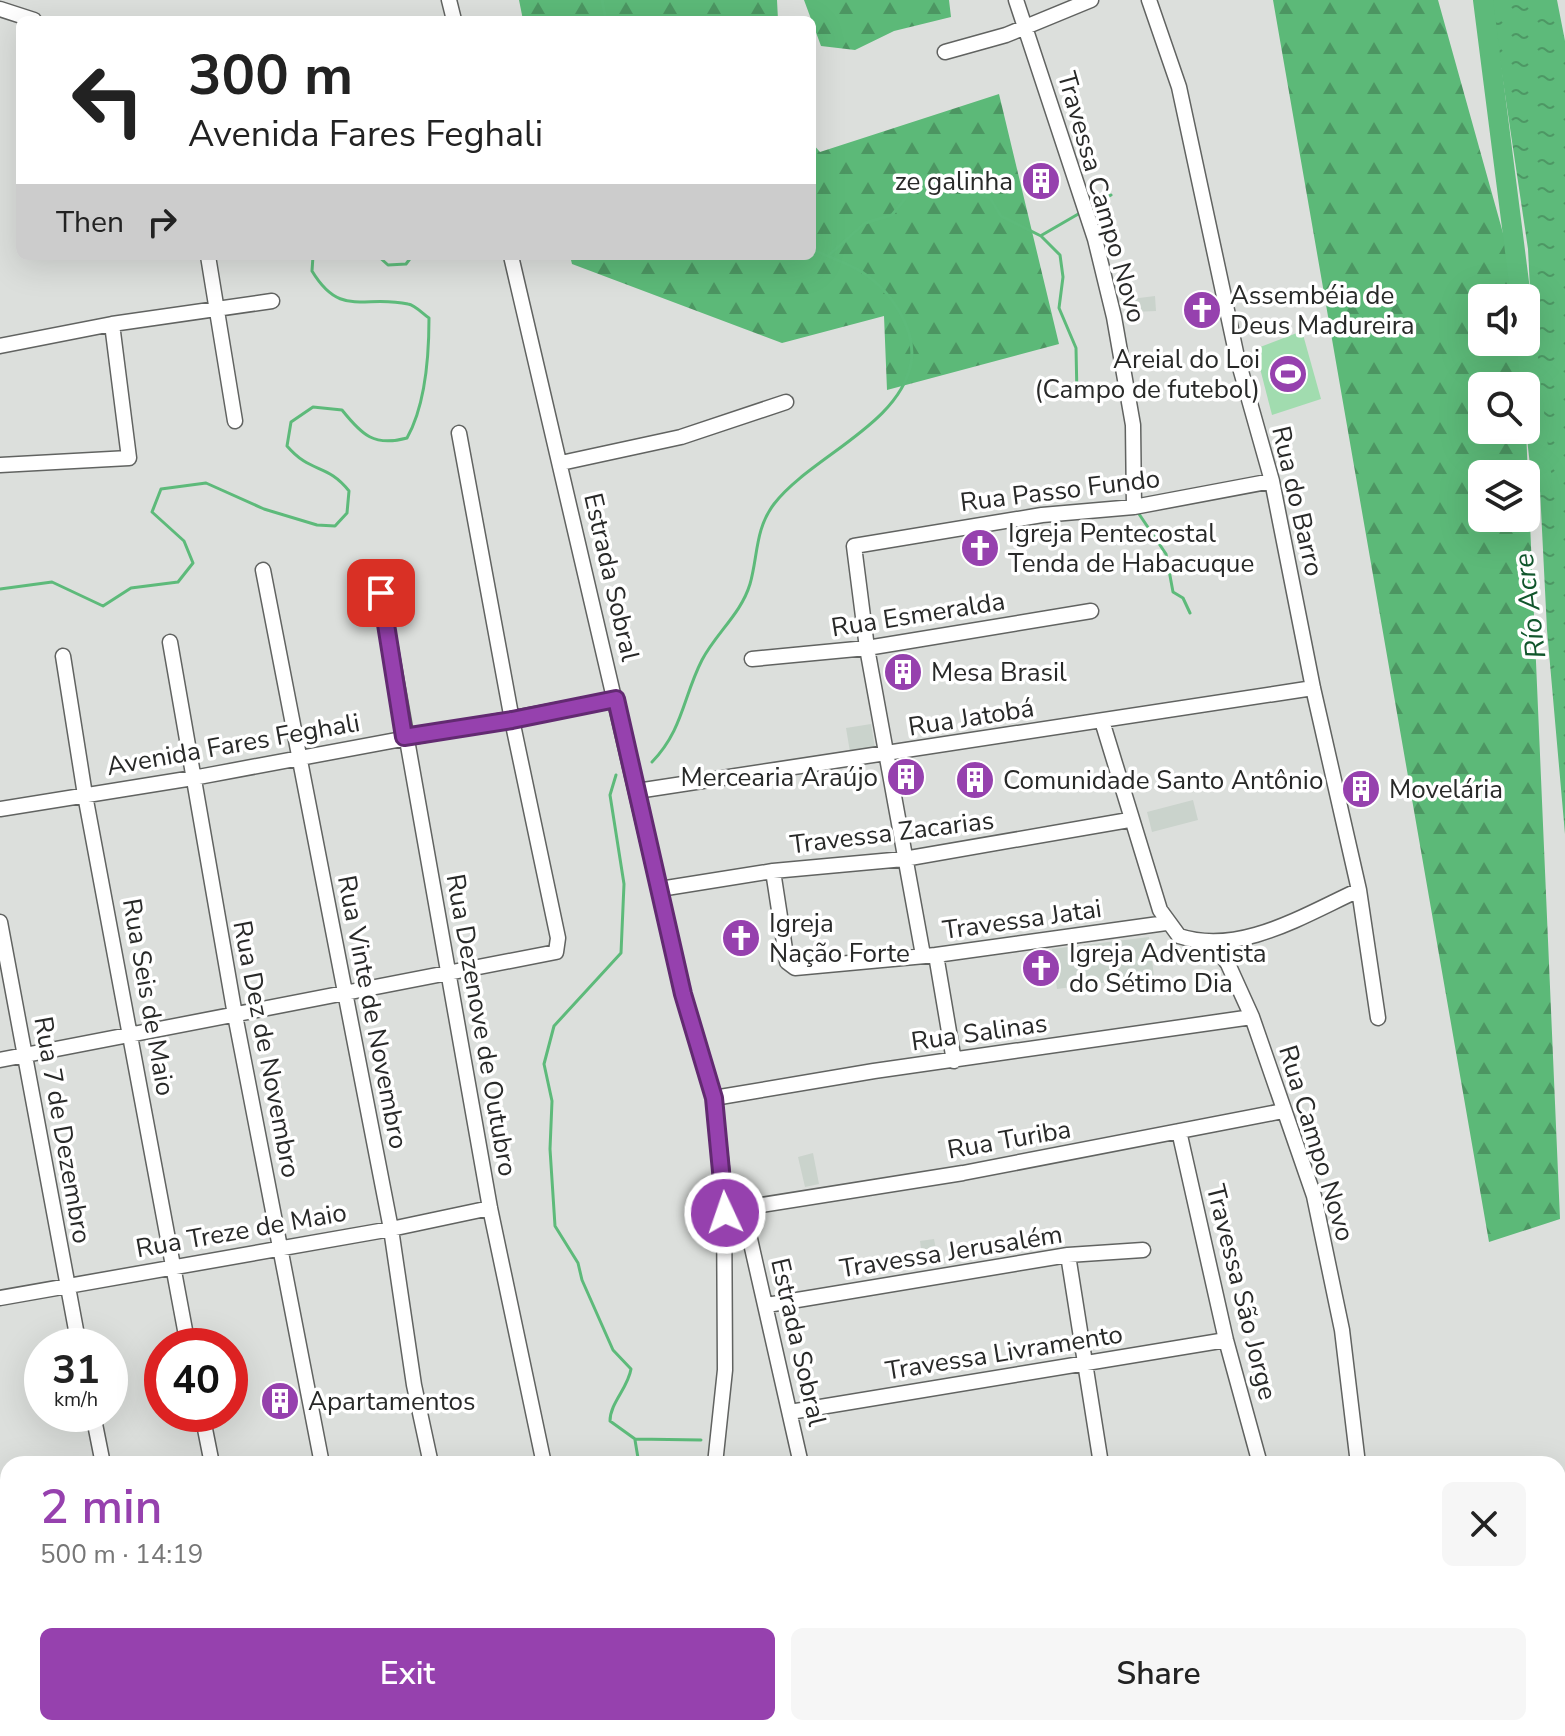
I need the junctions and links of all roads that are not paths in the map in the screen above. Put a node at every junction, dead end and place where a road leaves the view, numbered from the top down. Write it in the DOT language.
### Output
graph roads {
  1 [pos="1016,0"];
  2 [pos="1091,0"];
  3 [pos="1149,0"];
  4 [pos="0,9"];
  5 [pos="22,16"];
  6 [pos="1026,27"];
  7 [pos="945,52"];
  8 [pos="209,260"];
  9 [pos="512,260"];
  10 [pos="272,301"];
  11 [pos="218,311"];
  12 [pos="112,324"];
  13 [pos="0,346"];
  14 [pos="786,402"];
  15 [pos="235,421"];
  16 [pos="459,433"];
  17 [pos="561,463"];
  18 [pos="0,465"];
  19 [pos="1272,481"];
  20 [pos="1134,507"];
  21 [pos="263,570"];
  22 [pos="381,593"];
  23 [pos="1091,611"];
  24 [pos="170,642"];
  25 [pos="867,648"];
  26 [pos="63,656"];
  27 [pos="752,659"];
  28 [pos="1313,688"];
  29 [pos="616,699"];
  30 [pos="512,720"];
  31 [pos="1102,721"];
  32 [pos="404,737"];
  33 [pos="886,754"];
  34 [pos="301,756"];
  35 [pos="193,778"];
  36 [pos="637,791"];
  37 [pos="85,795"];
  38 [pos="0,809"];
  39 [pos="1129,820"];
  40 [pos="904,859"];
  41 [pos="773,871"];
  42 [pos="660,889"];
  43 [pos="1359,890"];
  44 [pos="0,922"];
  45 [pos="1166,923"];
  46 [pos="1206,942"];
  47 [pos="930,955"];
  48 [pos="449,971"];
  49 [pos="344,993"];
  50 [pos="235,1015"];
  51 [pos="1252,1017"];
  52 [pos="1378,1018"];
  53 [pos="131,1032"];
  54 [pos="26,1055"];
  55 [pos="0,1060"];
  56 [pos="954,1061"];
  57 [pos="714,1098"];
  58 [pos="1283,1111"];
  59 [pos="1179,1131"];
  60 [pos="724,1187"];
  61 [pos="490,1208"];
  62 [pos="743,1208"];
  63 [pos="391,1229"];
  64 [pos="280,1247"];
  65 [pos="1143,1250"];
  66 [pos="1068,1255"];
  67 [pos="173,1266"];
  68 [pos="66,1286"];
  69 [pos="0,1298"];
  70 [pos="767,1305"];
  71 [pos="75,1328"];
  72 [pos="185,1328"];
  73 [pos="1226,1340"];
  74 [pos="1083,1363"];
  75 [pos="790,1412"];
  76 [pos="97,1432"];
  77 [pos="206,1432"];
  78 [pos="101,1456"];
  79 [pos="210,1456"];
  80 [pos="320,1456"];
  81 [pos="429,1456"];
  82 [pos="542,1456"];
  83 [pos="716,1456"];
  84 [pos="799,1456"];
  85 [pos="1100,1456"];
  86 [pos="1258,1456"];
  87 [pos="1357,1456"];
  1 -- 6 [label="street, Travessa Campo Novo"];
  2 -- 6 [label="street"];
  3 -- 19 [label="street, Rua do Barro"];
  4 -- 5 [label="street"];
  6 -- 7 [label="street"];
  6 -- 20 [label="street, Travessa Campo Novo"];
  8 -- 11 [label="street"];
  9 -- 17 [label="street, Estrada Sobral"];
  10 -- 11 [label="street"];
  11 -- 12 [label="street"];
  11 -- 15 [label="street"];
  12 -- 13 [label="street"];
  12 -- 18 [label="street"];
  14 -- 17 [label="street"];
  16 -- 30 [label="street"];
  17 -- 29 [label="street, Estrada Sobral"];
  19 -- 20 [label="street, Rua Passo Fundo"];
  19 -- 28 [label="street, Rua do Barro"];
  20 -- 25 [label="street, Rua Passo Fundo"];
  21 -- 34 [label="street, Rua Vinte de Novembro"];
  22 -- 32 [label="street, Rua Dezenove de Outubro"];
  23 -- 25 [label="street, Rua Esmeralda"];
  24 -- 35 [label="street, Rua Dez de Novembro"];
  25 -- 27 [label="street, Rua Esmeralda"];
  25 -- 33 [label="street"];
  26 -- 37 [label="street, Rua Seis de Maio"];
  28 -- 31 [label="street, Rua Jatobá"];
  28 -- 43 [label="street, Rua do Barro"];
  29 -- 30 [label="street, Avenida Fares Feghali"];
  29 -- 36 [label="street, Estrada Sobral"];
  30 -- 32 [label="street, Avenida Fares Feghali"];
  30 -- 48 [label="street"];
  31 -- 33 [label="street, Rua Jatobá"];
  31 -- 39 [label="street"];
  32 -- 34 [label="street, Avenida Fares Feghali"];
  32 -- 48 [label="street, Rua Dezenove de Outubro"];
  33 -- 36 [label="street, Rua Jatobá"];
  33 -- 40 [label="street"];
  34 -- 35 [label="street, Avenida Fares Feghali"];
  34 -- 49 [label="street, Rua Vinte de Novembro"];
  35 -- 37 [label="street, Avenida Fares Feghali"];
  35 -- 50 [label="street, Rua Dez de Novembro"];
  36 -- 42 [label="street, Estrada Sobral"];
  37 -- 38 [label="street, Avenida Fares Feghali"];
  37 -- 53 [label="street, Rua Seis de Maio"];
  39 -- 40 [label="street, Travessa Zacarias"];
  39 -- 45 [label="street"];
  40 -- 41 [label="street, Travessa Zacarias"];
  40 -- 47 [label="street"];
  41 -- 42 [label="street, Travessa Zacarias"];
  41 -- 47 [label="street, Travessa Jatai"];
  42 -- 57 [label="street, Estrada Sobral"];
  43 -- 46 [label="street"];
  43 -- 52 [label="street, Rua do Barro"];
  44 -- 54 [label="street, Rua 7 de Dezembro"];
  45 -- 46 [label="street"];
  45 -- 47 [label="street, Travessa Jatai"];
  46 -- 51 [label="street, Rua Campo Novo"];
  47 -- 56 [label="street"];
  48 -- 49 [label="street"];
  48 -- 61 [label="street, Rua Dezenove de Outubro"];
  49 -- 50 [label="street"];
  49 -- 63 [label="street, Rua Vinte de Novembro"];
  50 -- 53 [label="street"];
  50 -- 64 [label="street, Rua Dez de Novembro"];
  51 -- 56 [label="street, Rua Salinas"];
  51 -- 58 [label="street, Rua Campo Novo"];
  53 -- 54 [label="street"];
  53 -- 67 [label="street, Rua Seis de Maio"];
  54 -- 55 [label="street"];
  54 -- 68 [label="street, Rua 7 de Dezembro"];
  56 -- 57 [label="street, Rua Salinas"];
  57 -- 60 [label="street, Estrada Sobral"];
  58 -- 59 [label="street, Rua Turiba"];
  58 -- 87 [label="street, Rua Campo Novo"];
  59 -- 62 [label="street, Rua Turiba"];
  59 -- 73 [label="street, Travessa São Jorge"];
  60 -- 62 [label="street, Estrada Sobral"];
  60 -- 83 [label="street"];
  61 -- 63 [label="street, Rua Treze de Maio"];
  61 -- 82 [label="street, Rua Dezenove de Outubro"];
  62 -- 70 [label="street, Estrada Sobral"];
  63 -- 64 [label="street, Rua Treze de Maio"];
  63 -- 81 [label="street, Rua Vinte de Novembro"];
  64 -- 67 [label="street, Rua Treze de Maio"];
  64 -- 80 [label="street, Rua Dez de Novembro"];
  65 -- 66 [label="street, Travessa Jerusalém"];
  66 -- 70 [label="street, Travessa Jerusalém"];
  66 -- 74 [label="street"];
  67 -- 68 [label="street, Rua Treze de Maio"];
  67 -- 72 [label="street, Rua Seis de Maio"];
  68 -- 69 [label="street, Rua Treze de Maio"];
  68 -- 71 [label="street, Rua 7 de Dezembro"];
  70 -- 75 [label="street, Estrada Sobral"];
  73 -- 74 [label="street, Travessa Livramento"];
  73 -- 86 [label="street, Travessa São Jorge"];
  74 -- 75 [label="street, Travessa Livramento"];
  74 -- 85 [label="street"];
  75 -- 84 [label="street, Estrada Sobral"];
  76 -- 78 [label="street"];
  77 -- 79 [label="street"];
}
